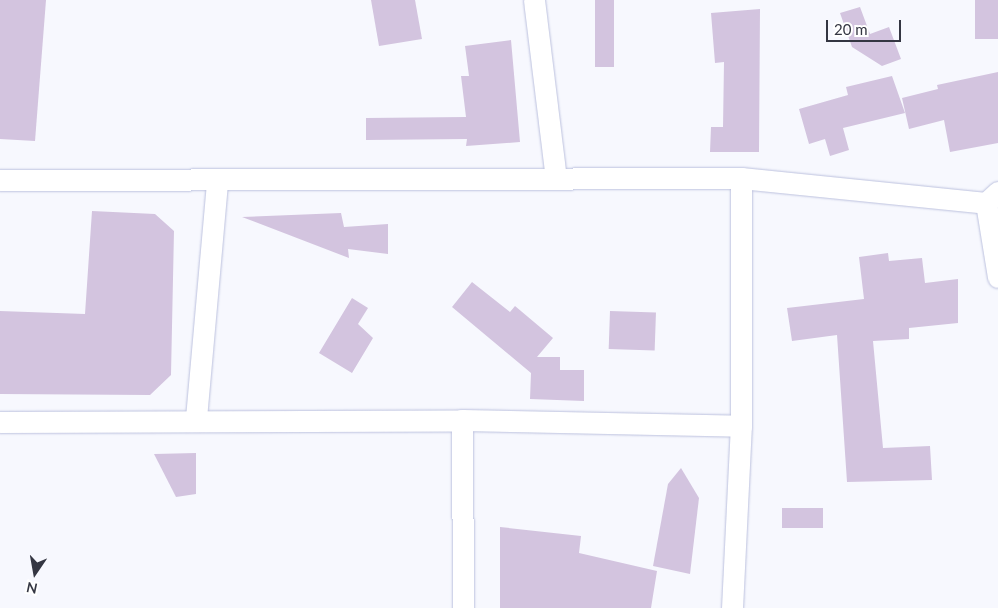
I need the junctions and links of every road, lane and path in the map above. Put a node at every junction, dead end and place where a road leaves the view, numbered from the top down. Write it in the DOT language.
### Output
graph roads {
  1 [pos="534,0"];
  2 [pos="740,178"];
  3 [pos="556,179"];
  4 [pos="0,180"];
  5 [pos="217,182"];
  6 [pos="992,197"];
  7 [pos="998,277"];
  8 [pos="196,418"];
  9 [pos="462,420"];
  10 [pos="0,422"];
  11 [pos="741,426"];
  12 [pos="463,608"];
  13 [pos="732,608"];
  1 -- 3 [label="street"];
  2 -- 3 [label="street"];
  2 -- 6 [label="street"];
  2 -- 11 [label="street"];
  3 -- 5 [label="street"];
  4 -- 5 [label="street"];
  5 -- 8 [label="street"];
  6 -- 7 [label="street"];
  8 -- 9 [label="street"];
  8 -- 10 [label="street"];
  9 -- 11 [label="street"];
  9 -- 12 [label="street"];
  11 -- 13 [label="street"];
}
